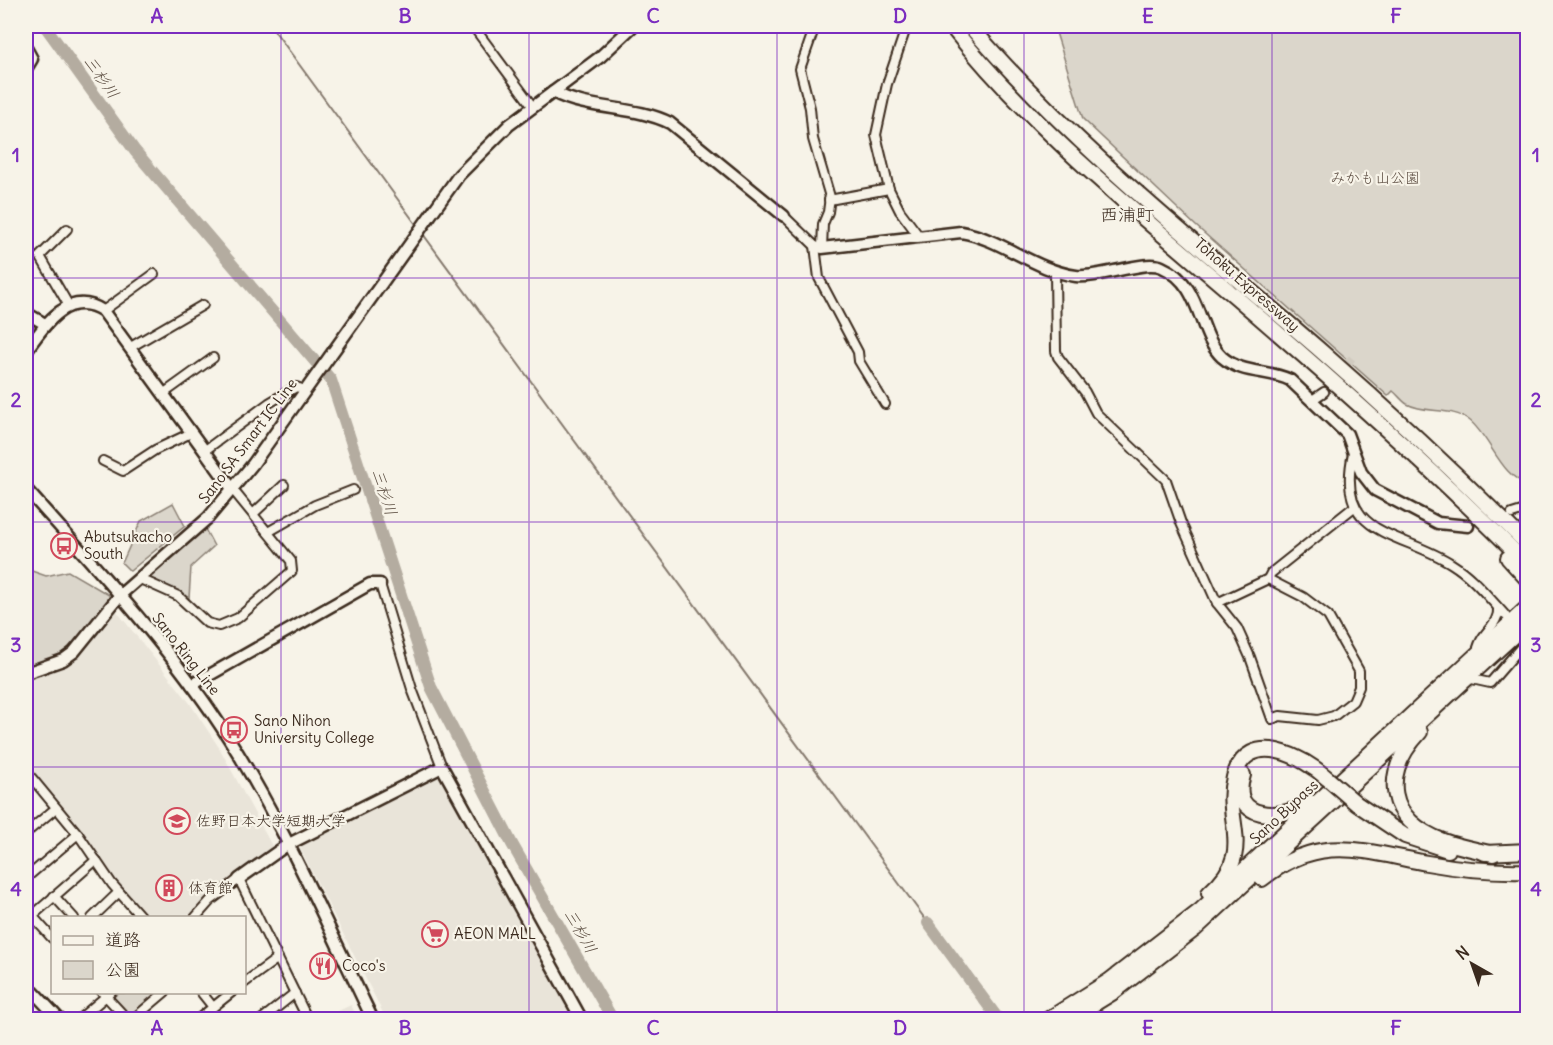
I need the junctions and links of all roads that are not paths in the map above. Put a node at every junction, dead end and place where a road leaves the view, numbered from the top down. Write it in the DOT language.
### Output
graph roads {
  1 [pos="473,26"];
  2 [pos="633,26"];
  3 [pos="814,26"];
  4 [pos="903,26"];
  5 [pos="951,26"];
  6 [pos="970,26"];
  7 [pos="26,48"];
  8 [pos="26,69"];
  9 [pos="553,92"];
  10 [pos="533,107"];
  11 [pos="889,189"];
  12 [pos="829,200"];
  13 [pos="784,216"];
  14 [pos="68,229"];
  15 [pos="918,235"];
  16 [pos="819,247"];
  17 [pos="1055,272"];
  18 [pos="154,274"];
  19 [pos="203,305"];
  20 [pos="69,306"];
  21 [pos="103,311"];
  22 [pos="26,313"];
  23 [pos="45,324"];
  24 [pos="129,348"];
  25 [pos="26,351"];
  26 [pos="213,358"];
  27 [pos="306,390"];
  28 [pos="1324,392"];
  29 [pos="163,394"];
  30 [pos="1312,400"];
  31 [pos="885,404"];
  32 [pos="191,433"];
  33 [pos="1392,434"];
  34 [pos="204,451"];
  35 [pos="1353,453"];
  36 [pos="103,460"];
  37 [pos="284,485"];
  38 [pos="26,489"];
  39 [pos="233,490"];
  40 [pos="353,490"];
  41 [pos="1354,507"];
  42 [pos="1527,509"];
  43 [pos="253,514"];
  44 [pos="1512,514"];
  45 [pos="1468,526"];
  46 [pos="268,532"];
  47 [pos="1527,544"];
  48 [pos="1527,565"];
  49 [pos="138,578"];
  50 [pos="1268,579"];
  51 [pos="1527,580"];
  52 [pos="380,584"];
  53 [pos="120,595"];
  54 [pos="1217,603"];
  55 [pos="1527,607"];
  56 [pos="1498,608"];
  57 [pos="1505,615"];
  58 [pos="1527,622"];
  59 [pos="1527,649"];
  60 [pos="1477,655"];
  61 [pos="26,673"];
  62 [pos="1467,678"];
  63 [pos="192,686"];
  64 [pos="1456,688"];
  65 [pos="1422,706"];
  66 [pos="442,767"];
  67 [pos="26,771"];
  68 [pos="34,781"];
  69 [pos="1325,781"];
  70 [pos="26,788"];
  71 [pos="1354,807"];
  72 [pos="56,808"];
  73 [pos="26,833"];
  74 [pos="78,834"];
  75 [pos="287,844"];
  76 [pos="1527,851"];
  77 [pos="1493,854"];
  78 [pos="96,860"];
  79 [pos="1481,869"];
  80 [pos="1527,871"];
  81 [pos="26,878"];
  82 [pos="239,879"];
  83 [pos="119,892"];
  84 [pos="54,896"];
  85 [pos="26,909"];
  86 [pos="32,916"];
  87 [pos="72,916"];
  88 [pos="94,916"];
  89 [pos="140,916"];
  90 [pos="197,916"];
  91 [pos="1209,917"];
  92 [pos="51,937"];
  93 [pos="278,957"];
  94 [pos="246,981"];
  95 [pos="1109,981"];
  96 [pos="26,984"];
  97 [pos="295,993"];
  98 [pos="107,994"];
  99 [pos="164,994"];
  100 [pos="202,994"];
  101 [pos="231,994"];
  102 [pos="213,1007"];
  103 [pos="60,1020"];
  104 [pos="78,1020"];
  105 [pos="130,1020"];
  106 [pos="197,1020"];
  107 [pos="261,1020"];
  108 [pos="308,1020"];
  109 [pos="374,1020"];
  110 [pos="582,1020"];
  111 [pos="1047,1020"];
  112 [pos="1068,1020"];
  1 -- 10 [label="street"];
  2 -- 9 [label="street"];
  3 -- 12 [label="street"];
  4 -- 11 [label="street"];
  5 -- 33 [label="highway, Tohoku Expressway"];
  6 -- 47 [label="highway, Tohoku Expressway"];
  7 -- 8 [label="street"];
  9 -- 10 [label="street"];
  9 -- 13 [label="street"];
  10 -- 27 [label="street, Sano SA Smart IC Line"];
  11 -- 12 [label="street"];
  11 -- 15 [label="street"];
  12 -- 16 [label="street"];
  13 -- 16 [label="street"];
  14 -- 20 [label="street"];
  15 -- 16 [label="street"];
  15 -- 17 [label="street"];
  16 -- 31 [label="street"];
  17 -- 30 [label="street"];
  17 -- 54 [label="street"];
  18 -- 21 [label="street"];
  19 -- 24 [label="street"];
  20 -- 21 [label="street"];
  20 -- 23 [label="street"];
  21 -- 24 [label="street"];
  22 -- 23 [label="street"];
  23 -- 25 [label="street"];
  24 -- 29 [label="street"];
  26 -- 29 [label="street"];
  27 -- 34 [label="street"];
  27 -- 39 [label="street, Sano SA Smart IC Line"];
  28 -- 30 [label="street"];
  29 -- 32 [label="street"];
  30 -- 35 [label="street"];
  32 -- 34 [label="street"];
  32 -- 36 [label="street"];
  33 -- 48 [label="highway, Tohoku Expressway"];
  33 -- 51 [label="highway"];
  34 -- 39 [label="street"];
  35 -- 41 [label="street"];
  35 -- 45 [label="street"];
  37 -- 43 [label="street"];
  38 -- 53 [label="street, Sano Ring Line"];
  39 -- 43 [label="street"];
  39 -- 49 [label="street, Sano SA Smart IC Line"];
  40 -- 46 [label="street"];
  41 -- 50 [label="street"];
  41 -- 56 [label="street"];
  42 -- 44 [label="street"];
  43 -- 46 [label="street"];
  46 -- 49 [label="street"];
  49 -- 53 [label="street, Sano SA Smart IC Line"];
  50 -- 54 [label="street"];
  50 -- 54 [label="street"];
  52 -- 63 [label="street"];
  52 -- 66 [label="street"];
  53 -- 61 [label="street, Sano SA Smart IC Line"];
  53 -- 63 [label="street, Sano Ring Line"];
  55 -- 60 [label="highway, Sano Bypass"];
  56 -- 57 [label="street"];
  56 -- 60 [label="street"];
  58 -- 62 [label="highway, Sano Bypass"];
  59 -- 62 [label="street"];
  60 -- 65 [label="highway, Sano Bypass"];
  62 -- 64 [label="highway, Sano Bypass"];
  63 -- 75 [label="street, Sano Ring Line"];
  64 -- 77 [label="highway"];
  64 -- 91 [label="highway, Sano Bypass"];
  65 -- 69 [label="highway"];
  65 -- 95 [label="highway, Sano Bypass"];
  66 -- 75 [label="street"];
  66 -- 110 [label="street"];
  67 -- 68 [label="street"];
  68 -- 70 [label="street"];
  68 -- 72 [label="street"];
  69 -- 71 [label="highway, bridge"];
  69 -- 95 [label="highway"];
  71 -- 77 [label="highway"];
  71 -- 79 [label="highway"];
  72 -- 73 [label="street"];
  72 -- 74 [label="street"];
  74 -- 78 [label="street"];
  74 -- 81 [label="street"];
  75 -- 82 [label="street"];
  75 -- 109 [label="street, Sano Ring Line"];
  76 -- 77 [label="highway"];
  78 -- 83 [label="street"];
  78 -- 84 [label="street"];
  79 -- 80 [label="highway"];
  79 -- 91 [label="highway"];
  82 -- 90 [label="street"];
  82 -- 93 [label="street"];
  83 -- 88 [label="street"];
  83 -- 89 [label="street"];
  84 -- 86 [label="street"];
  84 -- 87 [label="street"];
  85 -- 86 [label="street"];
  86 -- 92 [label="street"];
  91 -- 112 [label="highway, Sano Bypass"];
  93 -- 94 [label="street"];
  93 -- 97 [label="street"];
  95 -- 111 [label="highway, Sano Bypass"];
  96 -- 103 [label="street"];
  97 -- 107 [label="street"];
  97 -- 108 [label="street"];
  98 -- 104 [label="street"];
  98 -- 105 [label="street"];
  99 -- 105 [label="street"];
  100 -- 102 [label="street"];
  101 -- 102 [label="street"];
  102 -- 106 [label="street"];
}
